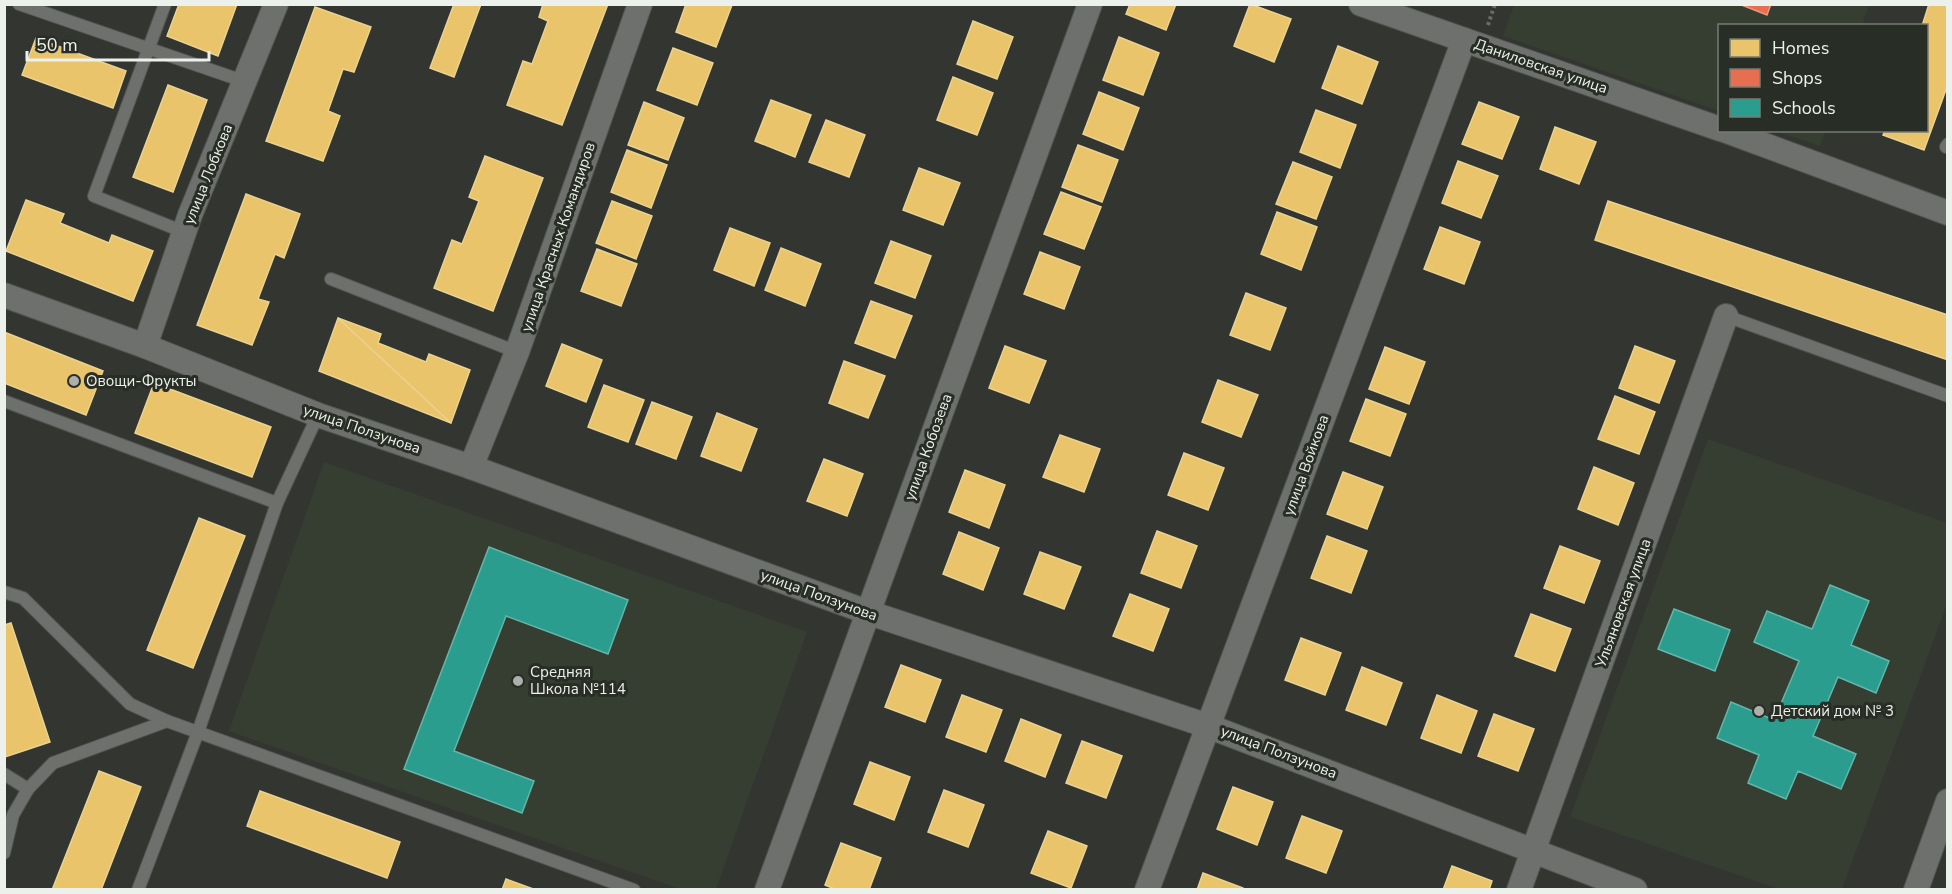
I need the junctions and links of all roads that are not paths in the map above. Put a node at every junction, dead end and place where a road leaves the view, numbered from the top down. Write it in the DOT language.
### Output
graph roads {
  1 [pos="19,4"];
  2 [pos="165,4"];
  3 [pos="276,4"];
  4 [pos="640,4"];
  5 [pos="1090,4"];
  6 [pos="1361,4"];
  7 [pos="1464,40"];
  8 [pos="148,49"];
  9 [pos="246,82"];
  10 [pos="1718,129"];
  11 [pos="1729,132"];
  12 [pos="1947,213"];
  13 [pos="184,232"];
  14 [pos="331,279"];
  15 [pos="4,294"];
  16 [pos="1726,316"];
  17 [pos="145,346"];
  18 [pos="517,352"];
  19 [pos="1947,396"];
  20 [pos="4,401"];
  21 [pos="318,415"];
  22 [pos="471,467"];
  23 [pos="277,502"];
  24 [pos="4,592"];
  25 [pos="867,612"];
  26 [pos="166,721"];
  27 [pos="1208,726"];
  28 [pos="198,732"];
  29 [pos="4,774"];
  30 [pos="28,789"];
  31 [pos="1947,801"];
  32 [pos="1533,850"];
  33 [pos="4,853"];
  34 [pos="138,890"];
  35 [pos="634,890"];
  36 [pos="767,890"];
  37 [pos="1147,890"];
  38 [pos="1519,890"];
  39 [pos="1635,890"];
  40 [pos="1916,890"];
  1 -- 8 [label="lane"];
  2 -- 8 [label="lane"];
  3 -- 9 [label="street, улица Лобкова"];
  4 -- 18 [label="street, улица Красных Командиров"];
  5 -- 25 [label="street, улица Кобозева"];
  6 -- 7 [label="street, Даниловская улица"];
  7 -- 10 [label="street, Даниловская улица"];
  7 -- 27 [label="street, улица Войкова"];
  8 -- 9 [label="lane"];
  8 -- 13 [label="lane"];
  9 -- 13 [label="street, улица Лобкова"];
  11 -- 12 [label="street"];
  13 -- 17 [label="street, улица Лобкова"];
  14 -- 18 [label="lane"];
  15 -- 17 [label="street, улица Ползунова"];
  16 -- 19 [label="lane"];
  16 -- 32 [label="street, Ульяновская улица"];
  17 -- 21 [label="street, улица Ползунова"];
  18 -- 22 [label="street, улица Красных Командиров"];
  20 -- 23 [label="lane"];
  21 -- 22 [label="street, улица Ползунова"];
  21 -- 23 [label="lane"];
  22 -- 25 [label="street, улица Ползунова"];
  23 -- 28 [label="lane"];
  24 -- 26 [label="lane"];
  25 -- 27 [label="street, улица Ползунова"];
  25 -- 36 [label="street, улица Кобозева"];
  26 -- 28 [label="lane"];
  26 -- 30 [label="lane"];
  27 -- 32 [label="street, улица Ползунова"];
  27 -- 37 [label="street, улица Войкова"];
  28 -- 34 [label="lane"];
  28 -- 35 [label="lane"];
  29 -- 30 [label="lane"];
  30 -- 33 [label="lane"];
  31 -- 40 [label="street"];
  32 -- 38 [label="street, Ульяновская улица"];
  32 -- 39 [label="street, улица Ползунова"];
}
